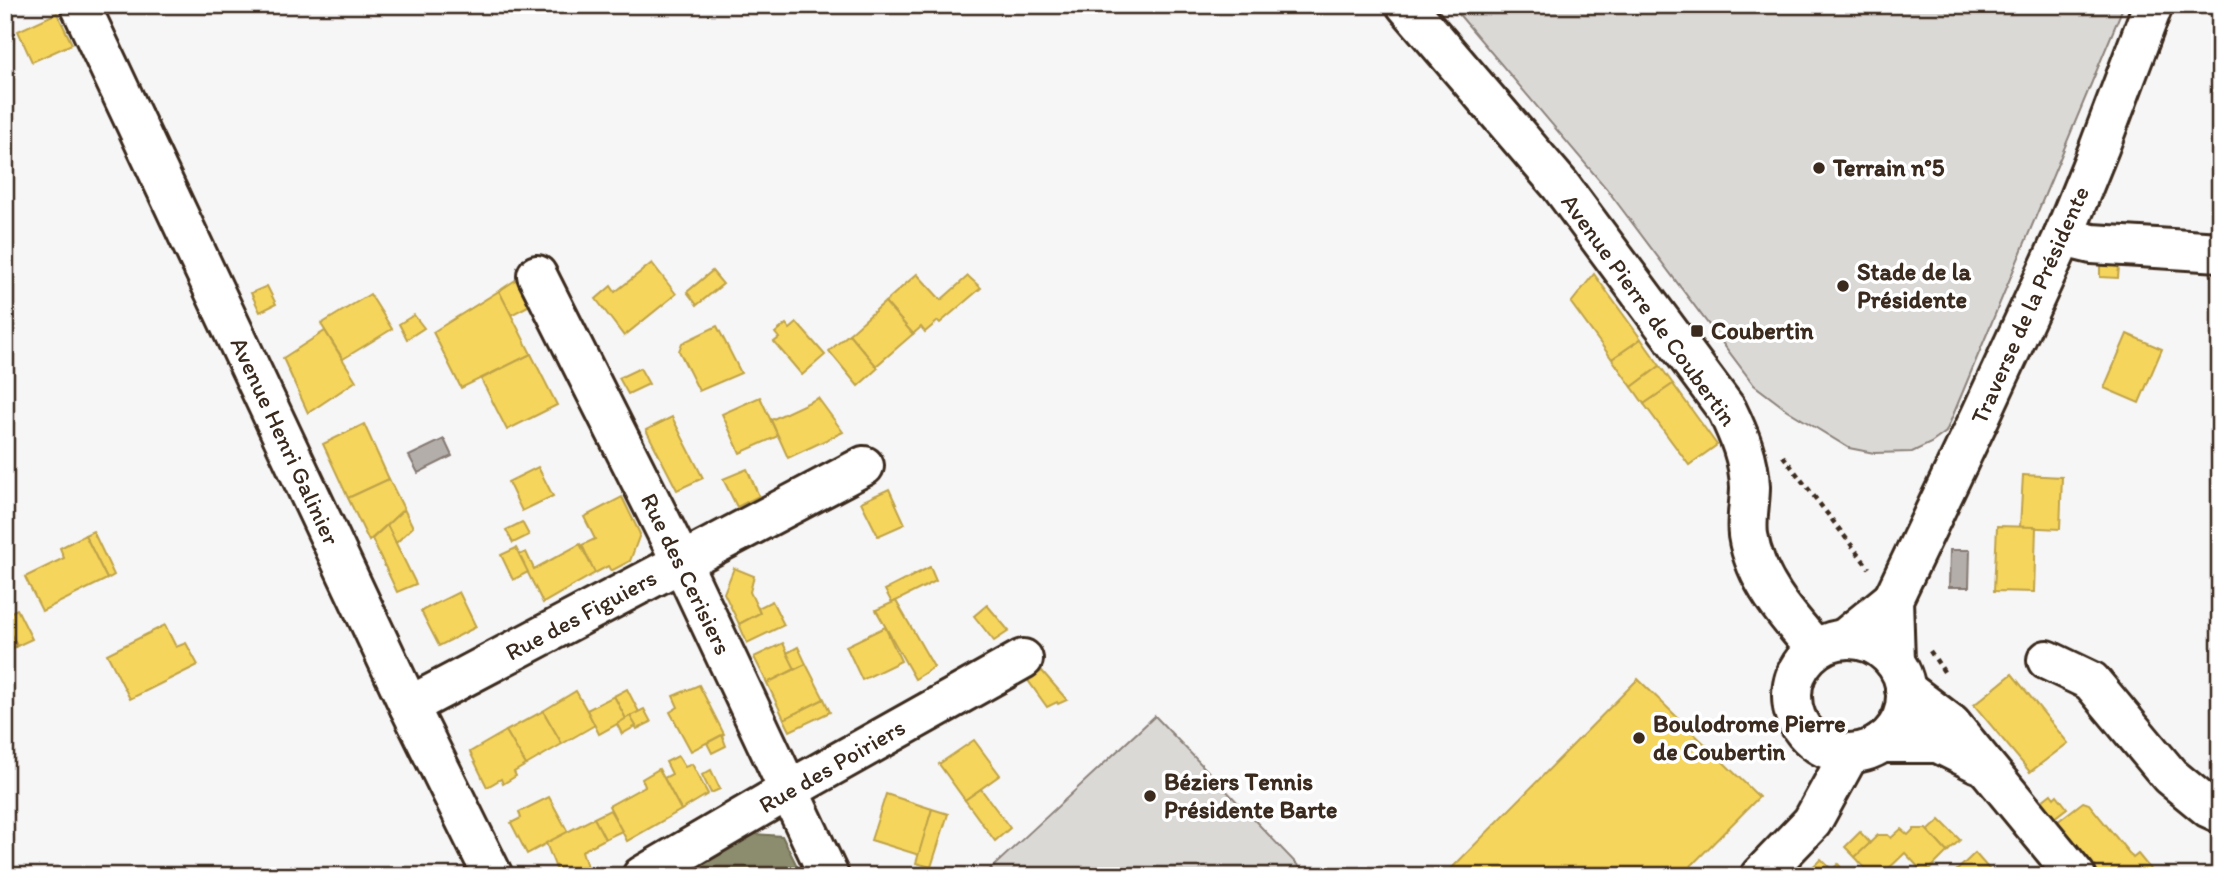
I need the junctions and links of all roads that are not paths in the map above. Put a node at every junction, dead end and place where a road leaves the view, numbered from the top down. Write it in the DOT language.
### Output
graph roads {
  1 [pos="80,5"];
  2 [pos="1406,5"];
  3 [pos="2152,5"];
  4 [pos="2063,237"];
  5 [pos="2220,252"];
  6 [pos="537,275"];
  7 [pos="864,466"];
  8 [pos="681,561"];
  9 [pos="1893,599"];
  10 [pos="1830,644"];
  11 [pos="1023,659"];
  12 [pos="2047,660"];
  13 [pos="1908,665"];
  14 [pos="409,706"];
  15 [pos="1866,748"];
  16 [pos="1989,768"];
  17 [pos="789,789"];
  18 [pos="2220,813"];
  19 [pos="493,876"];
  20 [pos="642,876"];
  21 [pos="829,876"];
  22 [pos="1760,876"];
  23 [pos="2076,876"];
  1 -- 14 [label="street, Avenue Henri Galinier"];
  2 -- 10 [label="street, Avenue Pierre de Coubertin"];
  3 -- 4 [label="street, Traverse de la Présidente"];
  4 -- 5 [label="street"];
  4 -- 9 [label="street, Traverse de la Présidente"];
  6 -- 8 [label="street, Rue des Cerisiers"];
  7 -- 8 [label="street, Rue des Figuiers"];
  8 -- 14 [label="street, Rue des Figuiers"];
  8 -- 17 [label="street, Rue des Cerisiers"];
  9 -- 10 [label="street, Traverse de la Présidente"];
  9 -- 13 [label="street, Traverse de la Présidente"];
  10 -- 13 [label="street"];
  10 -- 15 [label="street"];
  11 -- 17 [label="street, Rue des Poiriers"];
  12 -- 18 [label="street"];
  13 -- 15 [label="street"];
  13 -- 16 [label="street"];
  14 -- 19 [label="street, Avenue Henri Galinier"];
  15 -- 16 [label="street"];
  15 -- 22 [label="street"];
  16 -- 23 [label="street"];
  17 -- 20 [label="street, Rue des Poiriers"];
  17 -- 21 [label="street, Rue des Cerisiers"];
}
